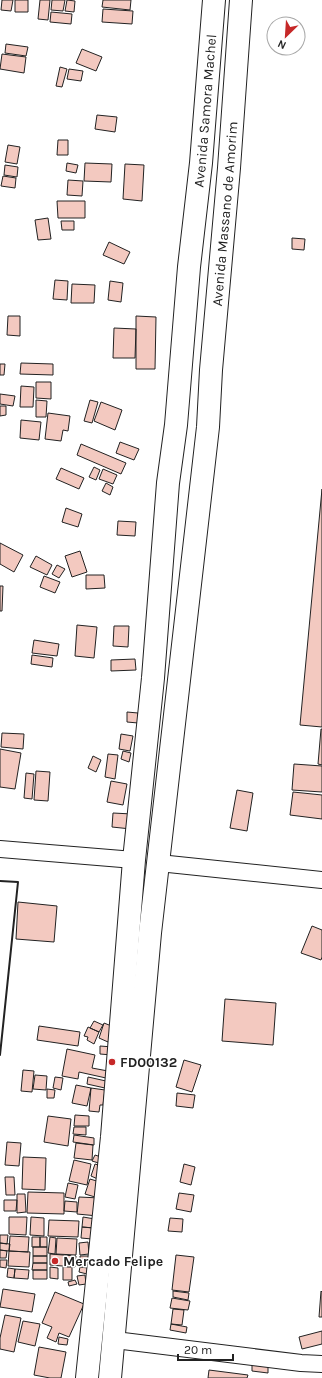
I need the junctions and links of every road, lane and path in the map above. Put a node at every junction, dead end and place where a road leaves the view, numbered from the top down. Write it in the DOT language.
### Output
graph roads {
  1 [pos="214,0"];
  2 [pos="241,0"];
  3 [pos="189,267"];
  4 [pos="219,267"];
  5 [pos="0,849"];
  6 [pos="134,860"];
  7 [pos="159,863"];
  8 [pos="322,880"];
  9 [pos="115,1340"];
  10 [pos="322,1364"];
  11 [pos="87,1378"];
  12 [pos="110,1378"];
  1 -- 3 [label="highway, Avenida Samora Machel"];
  2 -- 4 [label="highway, Avenida Massano de Amorim"];
  3 -- 4 [label="highway"];
  3 -- 6 [label="highway"];
  4 -- 7 [label="highway, Avenida Massano de Amorim"];
  5 -- 6 [label="street"];
  6 -- 11 [label="highway"];
  7 -- 8 [label="street"];
  7 -- 9 [label="highway, Avenida Massano de Amorim"];
  9 -- 10 [label="street"];
  9 -- 12 [label="highway, Avenida Massano de Amorim"];
}
